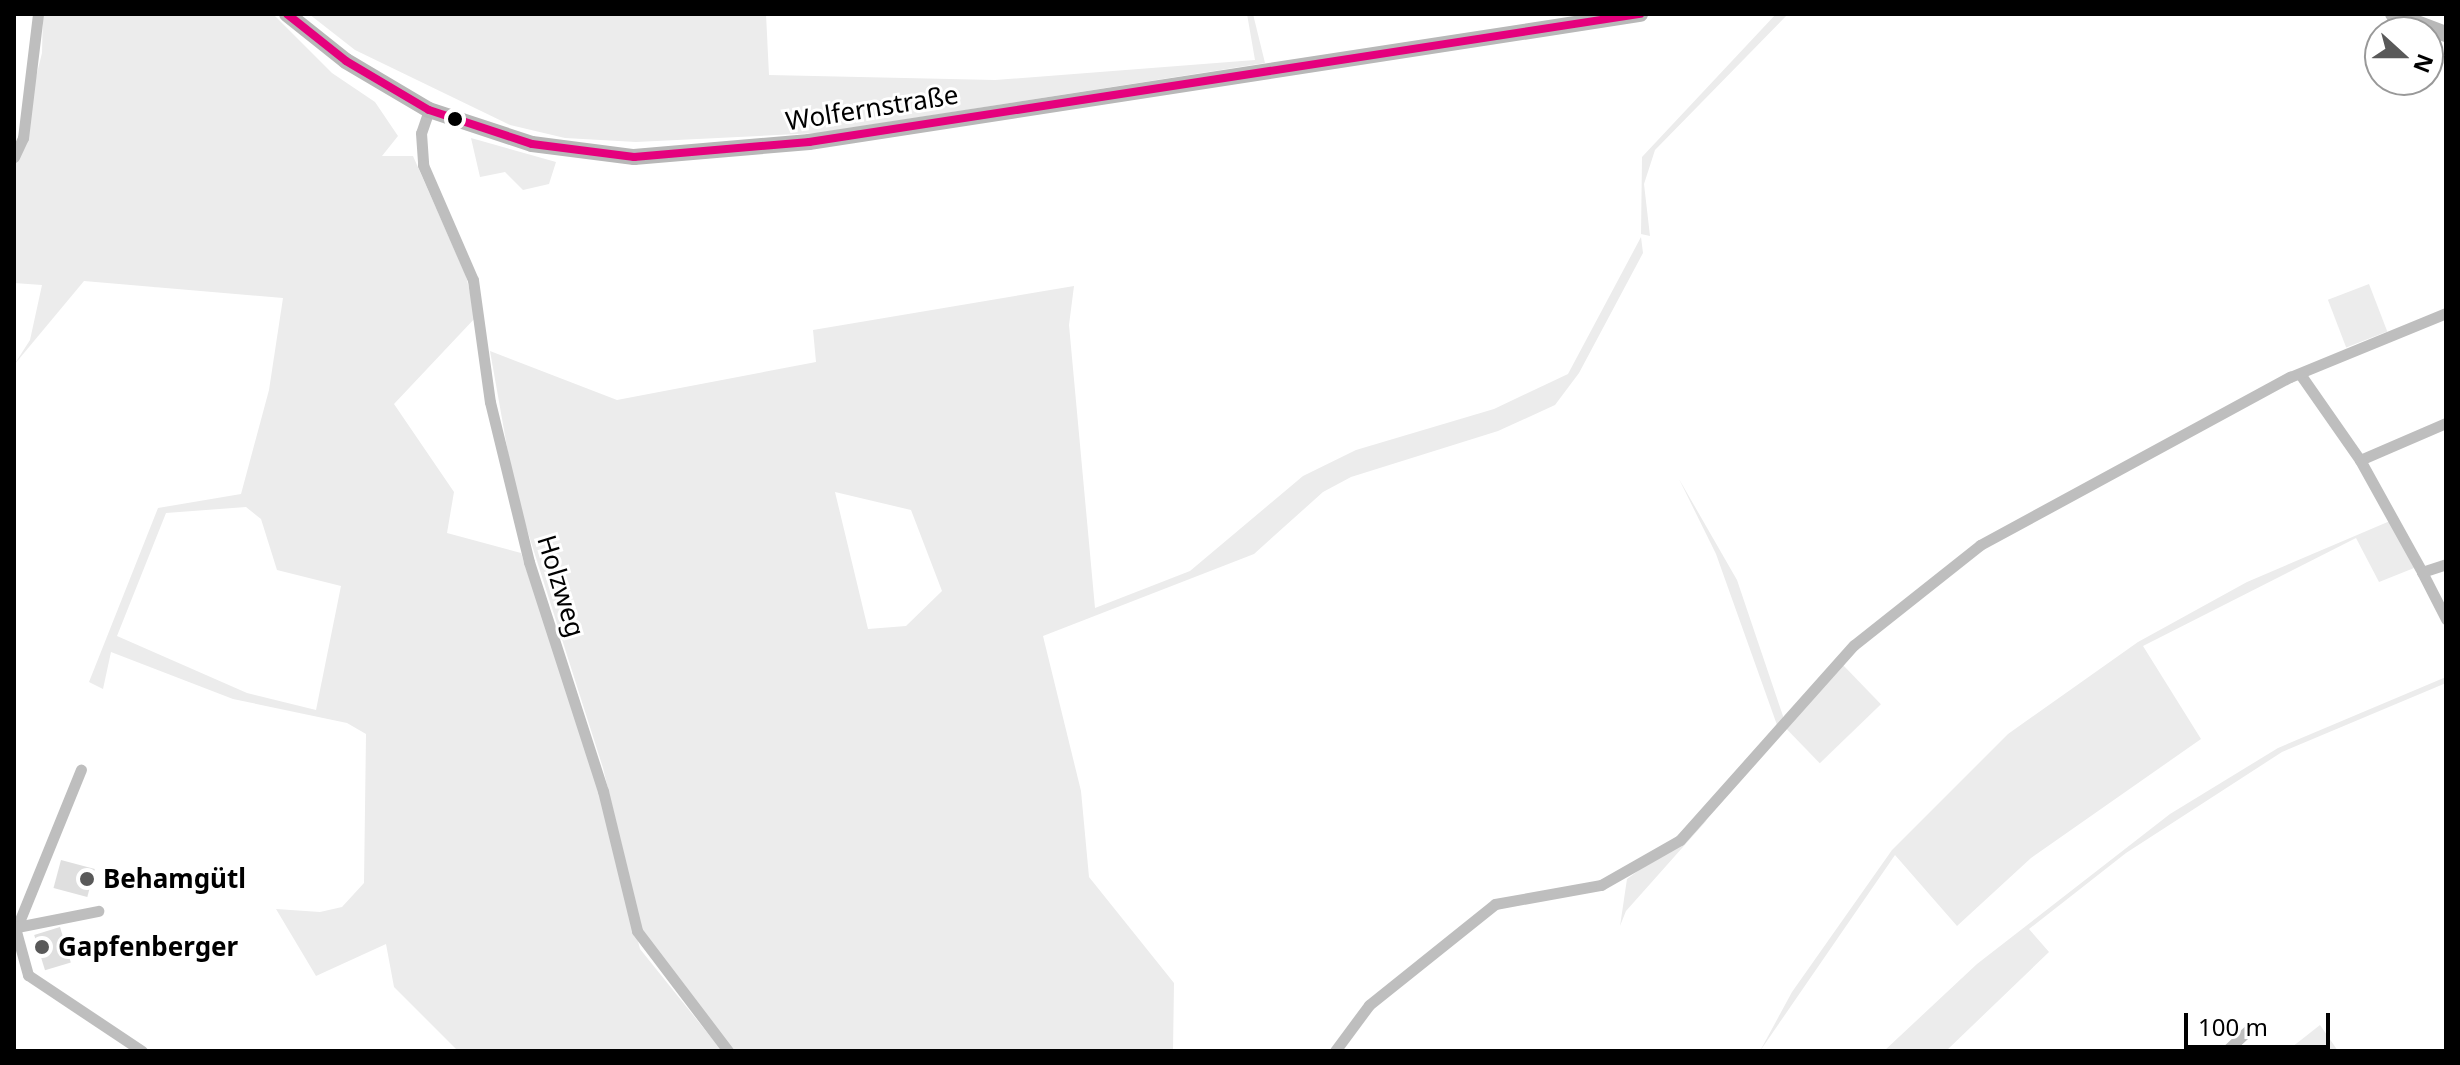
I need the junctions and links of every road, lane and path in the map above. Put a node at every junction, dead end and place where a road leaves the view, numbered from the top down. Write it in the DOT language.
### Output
graph roads {
  1 [pos="38,14"];
  2 [pos="287,14"];
  3 [pos="1640,14"];
  4 [pos="2393,14"];
  5 [pos="2446,34"];
  6 [pos="429,110"];
  7 [pos="14,157"];
  8 [pos="2446,313"];
  9 [pos="2300,374"];
  10 [pos="2446,423"];
  11 [pos="2360,460"];
  12 [pos="2446,564"];
  13 [pos="2422,572"];
  14 [pos="2446,619"];
  15 [pos="81,769"];
  16 [pos="98,911"];
  17 [pos="16,925"];
  18 [pos="2252,1027"];
  19 [pos="142,1051"];
  20 [pos="728,1051"];
  21 [pos="1335,1051"];
  22 [pos="2226,1051"];
  1 -- 7 [label="street"];
  2 -- 6 [label="main road, Wolfernstraße"];
  3 -- 6 [label="main road, Wolfernstraße"];
  4 -- 5 [label="main road"];
  6 -- 20 [label="street, Holzweg"];
  8 -- 9 [label="street"];
  9 -- 11 [label="street"];
  9 -- 21 [label="street"];
  10 -- 11 [label="street"];
  11 -- 13 [label="street"];
  12 -- 13 [label="street"];
  13 -- 14 [label="street"];
  15 -- 17 [label="street"];
  16 -- 17 [label="street"];
  17 -- 19 [label="street"];
  18 -- 22 [label="street"];
}
